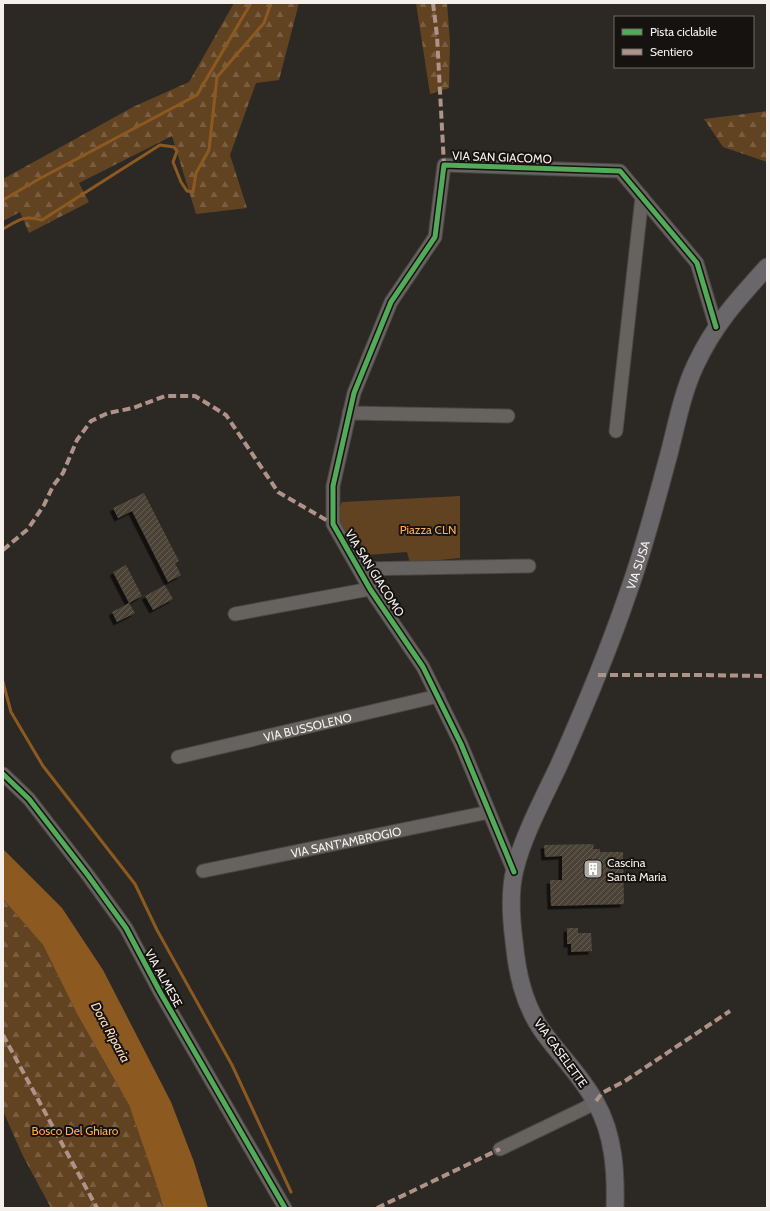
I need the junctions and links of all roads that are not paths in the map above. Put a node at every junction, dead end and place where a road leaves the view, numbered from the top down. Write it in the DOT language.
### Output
graph roads {
  1 [pos="642,197"];
  2 [pos="767,267"];
  3 [pos="716,327"];
  4 [pos="349,413"];
  5 [pos="508,416"];
  6 [pos="616,431"];
  7 [pos="529,566"];
  8 [pos="360,570"];
  9 [pos="370,589"];
  10 [pos="235,614"];
  11 [pos="438,696"];
  12 [pos="178,757"];
  13 [pos="3,774"];
  14 [pos="488,812"];
  15 [pos="203,871"];
  16 [pos="514,872"];
  17 [pos="596,1102"];
  18 [pos="500,1149"];
  19 [pos="285,1208"];
  20 [pos="615,1208"];
  1 -- 3 [label="street, VIA SAN GIACOMO"];
  1 -- 4 [label="street, VIA SAN GIACOMO"];
  1 -- 6 [label="street"];
  2 -- 3 [label="main road, VIA SUSA"];
  3 -- 16 [label="main road, VIA SUSA"];
  4 -- 5 [label="street"];
  4 -- 8 [label="street, VIA SAN GIACOMO"];
  7 -- 8 [label="street, VIA SAN GIACOMO"];
  8 -- 9 [label="street, VIA SAN GIACOMO"];
  9 -- 10 [label="street"];
  9 -- 11 [label="street, VIA SAN GIACOMO"];
  11 -- 12 [label="street, VIA BUSSOLENO"];
  11 -- 14 [label="street, VIA SAN GIACOMO"];
  13 -- 19 [label="street, VIA ALMESE"];
  14 -- 15 [label="street, VIA SANT'AMBROGIO"];
  14 -- 16 [label="street, VIA SAN GIACOMO"];
  16 -- 17 [label="main road, VIA CASELETTE"];
  17 -- 18 [label="street"];
  17 -- 20 [label="main road, VIA CASELETTE"];
}
